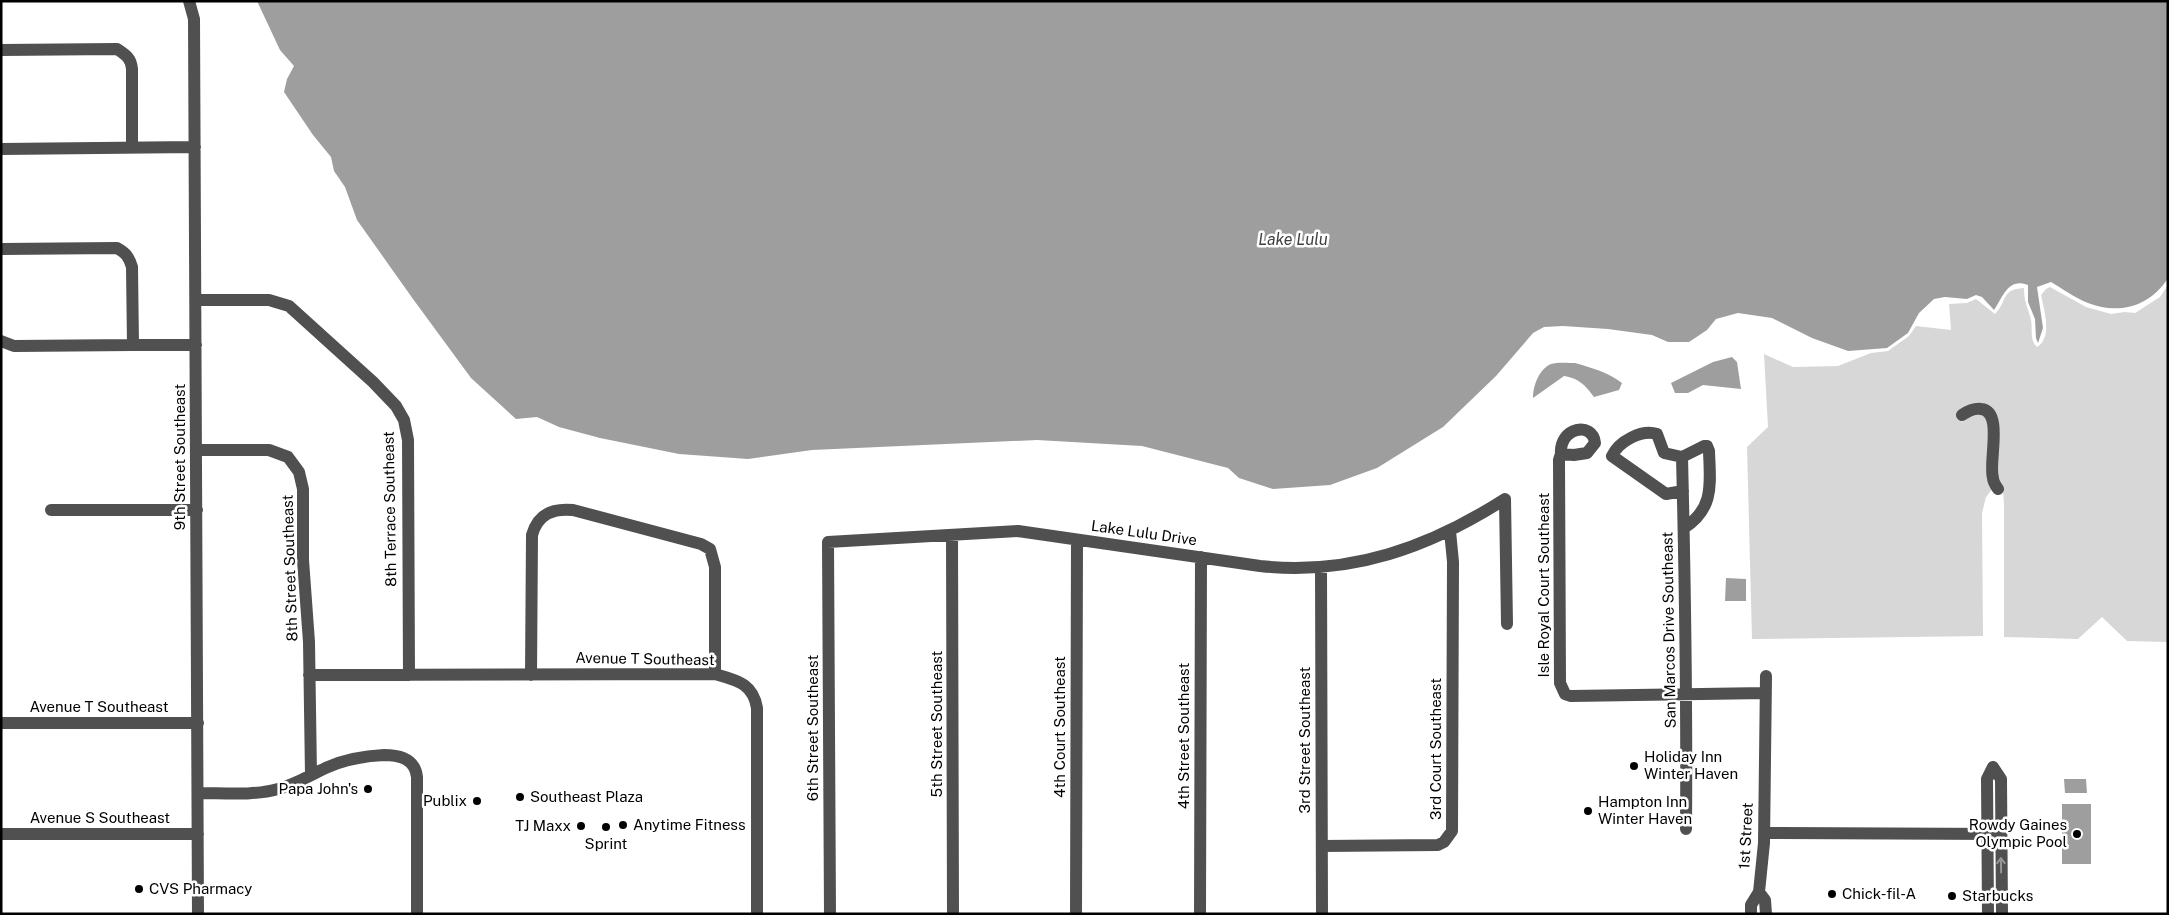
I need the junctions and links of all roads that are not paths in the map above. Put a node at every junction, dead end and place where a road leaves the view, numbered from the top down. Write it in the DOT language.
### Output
graph roads {
  1 [pos="189,1"];
  2 [pos="1,50"];
  3 [pos="194,147"];
  4 [pos="132,148"];
  5 [pos="1,149"];
  6 [pos="1,249"];
  7 [pos="196,300"];
  8 [pos="1,341"];
  9 [pos="133,345"];
  10 [pos="196,345"];
  11 [pos="1962,415"];
  12 [pos="196,450"];
  13 [pos="1561,454"];
  14 [pos="1682,457"];
  15 [pos="1998,489"];
  16 [pos="1683,491"];
  17 [pos="51,510"];
  18 [pos="197,510"];
  19 [pos="1684,528"];
  20 [pos="1450,531"];
  21 [pos="952,535"];
  22 [pos="1078,540"];
  23 [pos="828,542"];
  24 [pos="1201,558"];
  25 [pos="1321,567"];
  26 [pos="1507,624"];
  27 [pos="715,674"];
  28 [pos="310,675"];
  29 [pos="409,675"];
  30 [pos="532,675"];
  31 [pos="1766,686"];
  32 [pos="1686,695"];
  33 [pos="1,723"];
  34 [pos="198,723"];
  35 [pos="311,775"];
  36 [pos="198,792"];
  37 [pos="1686,829"];
  38 [pos="1764,833"];
  39 [pos="1988,833"];
  40 [pos="1,834"];
  41 [pos="198,834"];
  42 [pos="2001,834"];
  43 [pos="1322,846"];
  44 [pos="1759,892"];
  45 [pos="198,914"];
  46 [pos="417,914"];
  47 [pos="757,914"];
  48 [pos="830,914"];
  49 [pos="953,914"];
  50 [pos="1076,914"];
  51 [pos="1200,914"];
  52 [pos="1322,914"];
  53 [pos="1751,914"];
  54 [pos="1766,914"];
  55 [pos="1988,914"];
  56 [pos="2002,914"];
  1 -- 3 [label="street, 9th Street Southeast"];
  2 -- 4 [label="street"];
  3 -- 4 [label="street"];
  3 -- 7 [label="street, 9th Street Southeast"];
  4 -- 5 [label="street"];
  6 -- 9 [label="street"];
  7 -- 10 [label="street, 9th Street Southeast"];
  7 -- 29 [label="street, 8th Terrace Southeast"];
  8 -- 9 [label="street"];
  9 -- 10 [label="street"];
  10 -- 12 [label="street, 9th Street Southeast"];
  11 -- 15 [label="street"];
  12 -- 18 [label="street, 9th Street Southeast"];
  12 -- 28 [label="street, 8th Street Southeast"];
  13 -- 32 [label="street, Isle Royal Court Southeast"];
  14 -- 16 [label="street, San Marcos Drive Southeast"];
  14 -- 16 [label="street"];
  14 -- 19 [label="street"];
  16 -- 19 [label="street, San Marcos Drive Southeast"];
  17 -- 18 [label="street"];
  18 -- 34 [label="street, 9th Street Southeast"];
  19 -- 32 [label="street, San Marcos Drive Southeast"];
  20 -- 25 [label="street, Lake Lulu Drive"];
  20 -- 26 [label="street"];
  20 -- 43 [label="street, 3rd Court Southeast"];
  21 -- 22 [label="street, Lake Lulu Drive"];
  21 -- 23 [label="street, Lake Lulu Drive"];
  21 -- 49 [label="street, 5th Street Southeast"];
  22 -- 24 [label="street, Lake Lulu Drive"];
  22 -- 50 [label="street, 4th Court Southeast"];
  23 -- 48 [label="street, 6th Street Southeast"];
  24 -- 25 [label="street, Lake Lulu Drive"];
  24 -- 51 [label="street, 4th Street Southeast"];
  25 -- 43 [label="street, 3rd Street Southeast"];
  27 -- 30 [label="street, Avenue T Southeast"];
  27 -- 30 [label="street"];
  27 -- 47 [label="street, Avenue T Southeast"];
  28 -- 29 [label="street, Avenue T Southeast"];
  28 -- 35 [label="street, 8th Street Southeast"];
  29 -- 30 [label="street, Avenue T Southeast"];
  31 -- 32 [label="street, Isle Royal Court Southeast"];
  31 -- 38 [label="street, 1st Street"];
  32 -- 37 [label="street, San Marcos Drive Southeast"];
  33 -- 34 [label="street, Avenue T Southeast"];
  34 -- 36 [label="street, 9th Street Southeast"];
  35 -- 36 [label="street"];
  35 -- 46 [label="street"];
  36 -- 41 [label="street, 9th Street Southeast"];
  38 -- 39 [label="street"];
  38 -- 44 [label="street, 1st Street"];
  39 -- 42 [label="street"];
  39 -- 42 [label="street"];
  39 -- 55 [label="street"];
  40 -- 41 [label="street, Avenue S Southeast"];
  41 -- 45 [label="street, 9th Street Southeast"];
  56 -- 42 [label="street, one-way"];
  43 -- 52 [label="street, 3rd Street Southeast"];
  44 -- 53 [label="street, 1st Street"];
  44 -- 54 [label="street, 1st Street"];
}
